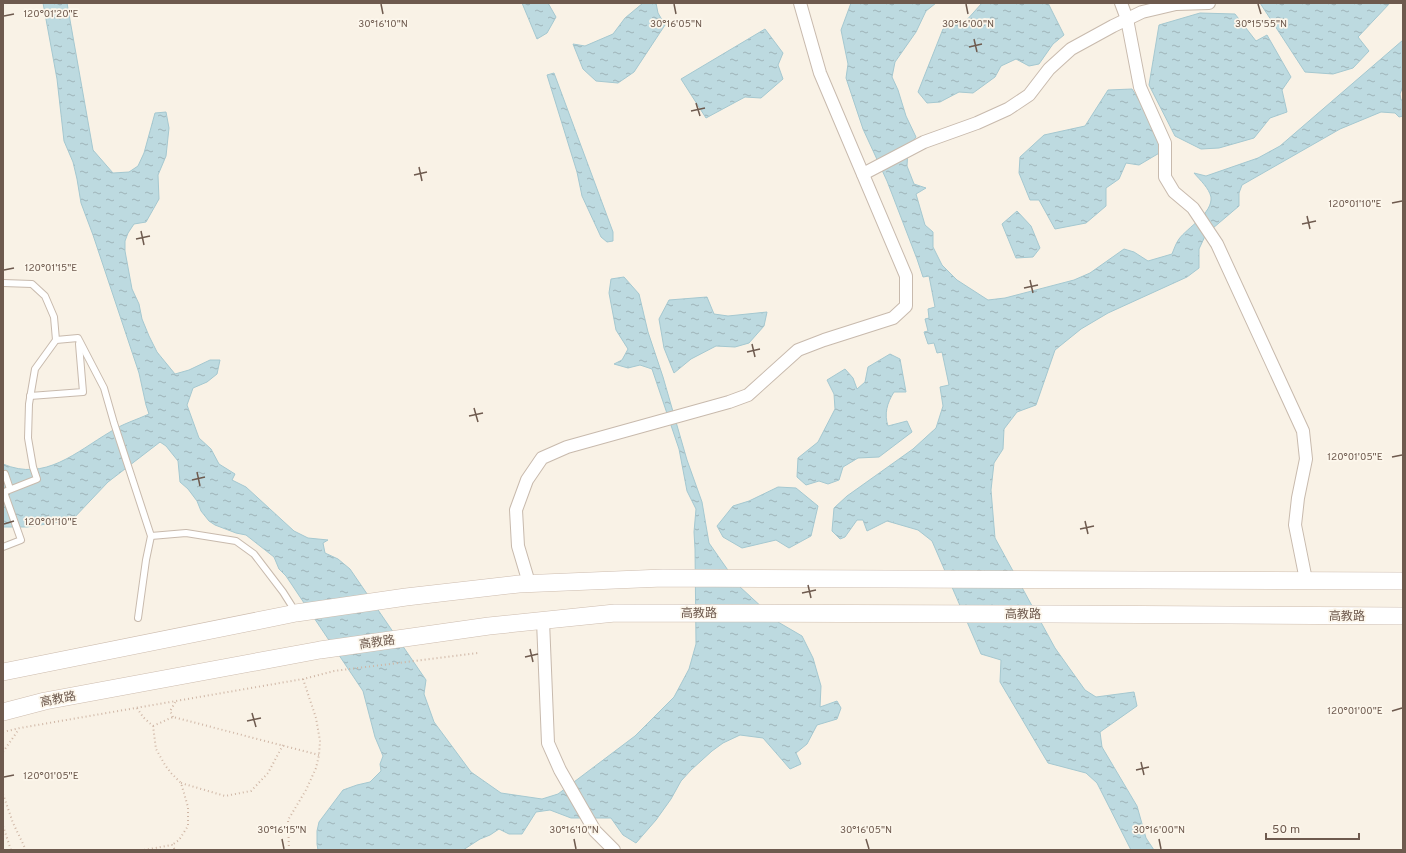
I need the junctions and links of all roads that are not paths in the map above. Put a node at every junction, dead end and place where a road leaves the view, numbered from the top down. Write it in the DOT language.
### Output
graph roads {
  1 [pos="800,3"];
  2 [pos="1121,3"];
  3 [pos="1209,3"];
  4 [pos="1127,19"];
  5 [pos="863,174"];
  6 [pos="3,283"];
  7 [pos="78,338"];
  8 [pos="56,340"];
  9 [pos="30,396"];
  10 [pos="3,475"];
  11 [pos="10,489"];
  12 [pos="10,509"];
  13 [pos="3,511"];
  14 [pos="151,536"];
  15 [pos="3,547"];
  16 [pos="1306,580"];
  17 [pos="1403,581"];
  18 [pos="529,583"];
  19 [pos="296,613"];
  20 [pos="1403,616"];
  21 [pos="138,618"];
  22 [pos="543,621"];
  23 [pos="3,672"];
  24 [pos="3,712"];
  25 [pos="614,850"];
  1 -- 5 [label="street"];
  2 -- 4 [label="street"];
  3 -- 4 [label="street"];
  4 -- 5 [label="street"];
  4 -- 16 [label="street"];
  5 -- 18 [label="street"];
  6 -- 8 [label="lane"];
  7 -- 8 [label="lane"];
  7 -- 9 [label="lane"];
  7 -- 14 [label="lane"];
  8 -- 9 [label="lane"];
  9 -- 11 [label="lane"];
  10 -- 11 [label="lane"];
  11 -- 12 [label="lane"];
  12 -- 13 [label="lane"];
  12 -- 15 [label="lane"];
  14 -- 19 [label="lane"];
  14 -- 21 [label="lane"];
  16 -- 17 [label="main road"];
  16 -- 18 [label="main road"];
  18 -- 19 [label="main road"];
  19 -- 23 [label="main road"];
  20 -- 22 [label="main road, 高教路"];
  22 -- 24 [label="main road, 高教路"];
  22 -- 25 [label="street"];
}
